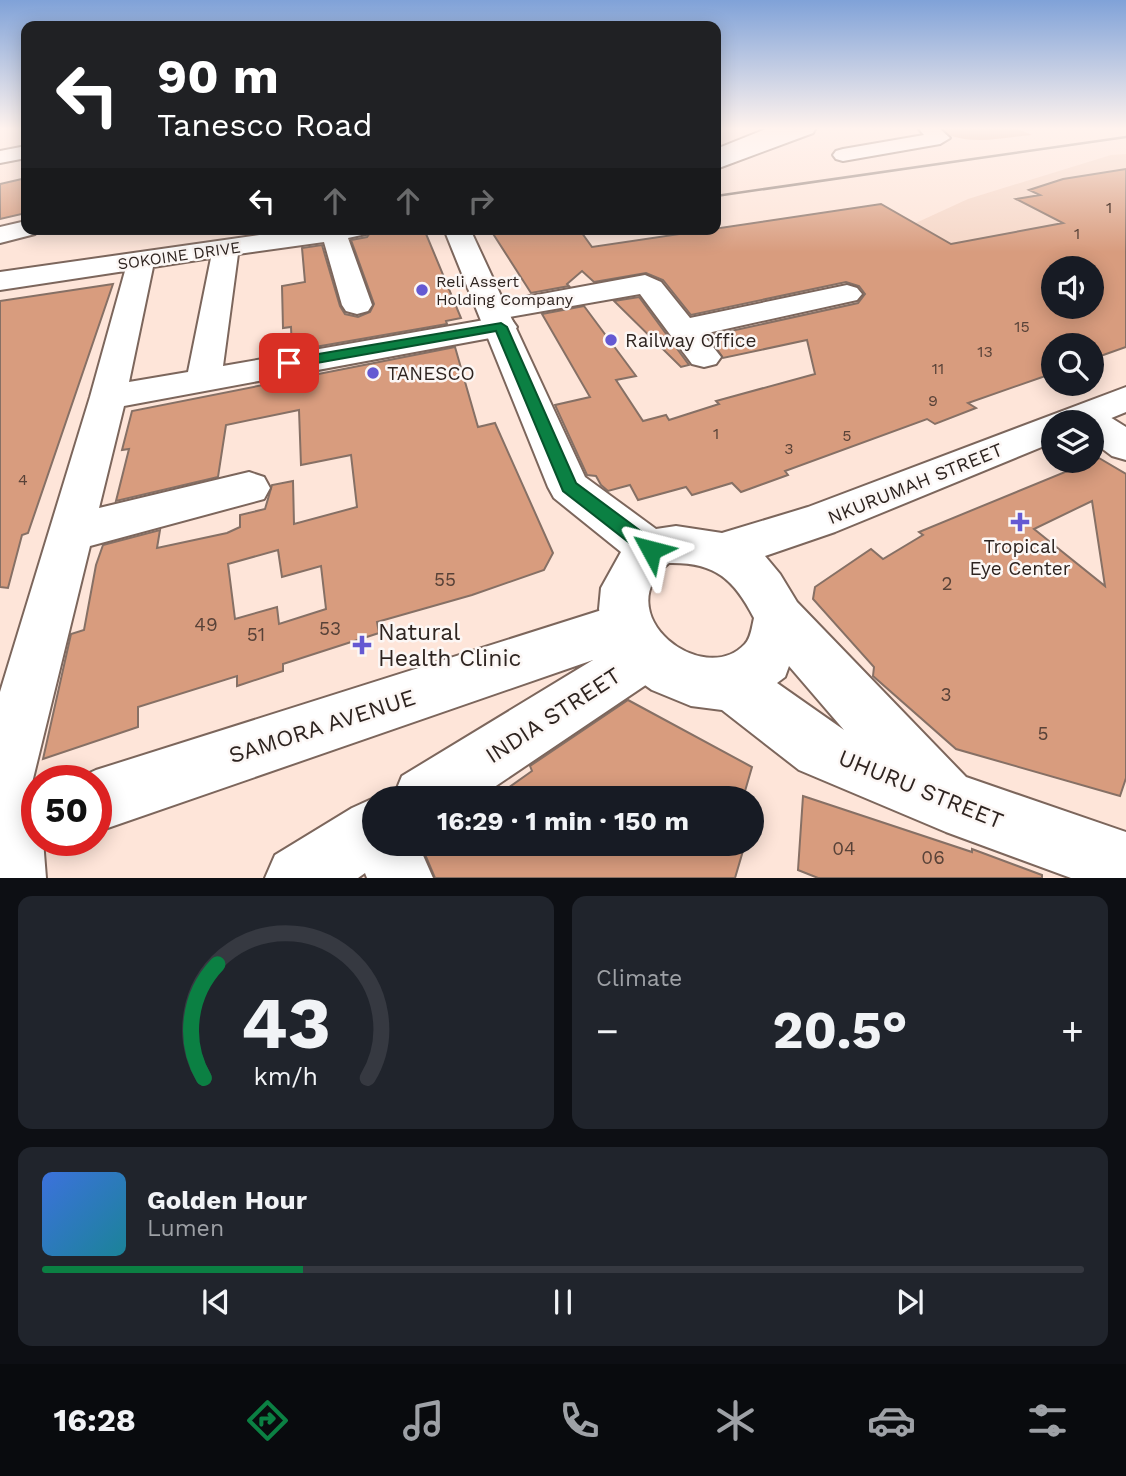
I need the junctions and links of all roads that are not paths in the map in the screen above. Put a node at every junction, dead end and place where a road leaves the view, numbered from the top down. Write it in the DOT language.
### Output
graph roads {
  1 [pos="21,230"];
  2 [pos="0,235"];
  3 [pos="234,235"];
  4 [pos="318,235"];
  5 [pos="347,235"];
  6 [pos="460,235"];
  7 [pos="226,248"];
  8 [pos="141,261"];
  9 [pos="0,268"];
  10 [pos="0,281"];
  11 [pos="847,294"];
  12 [pos="357,305"];
  13 [pos="497,319"];
  14 [pos="682,329"];
  15 [pos="704,357"];
  16 [pos="204,379"];
  17 [pos="108,397"];
  18 [pos="1126,399"];
  19 [pos="1103,410"];
  20 [pos="1104,435"];
  21 [pos="1041,436"];
  22 [pos="1126,446"];
  23 [pos="249,488"];
  24 [pos="820,520"];
  25 [pos="70,533"];
  26 [pos="651,550"];
  27 [pos="722,552"];
  28 [pos="768,601"];
  29 [pos="637,640"];
  30 [pos="731,683"];
  31 [pos="440,786"];
  32 [pos="112,796"];
  33 [pos="946,802"];
  34 [pos="12,830"];
  35 [pos="362,837"];
  36 [pos="390,856"];
  37 [pos="1126,865"];
  38 [pos="298,877"];
  39 [pos="400,877"];
  1 -- 2 [label="main road"];
  3 -- 9 [label="main road, SOKOINE DRIVE"];
  4 -- 7 [label="main road, SOKOINE DRIVE"];
  5 -- 12 [label="main road"];
  6 -- 13 [label="main road"];
  7 -- 8 [label="main road, SOKOINE DRIVE"];
  7 -- 16 [label="main road"];
  8 -- 10 [label="main road, SOKOINE DRIVE"];
  8 -- 17 [label="main road"];
  11 -- 14 [label="main road"];
  13 -- 14 [label="main road"];
  13 -- 16 [label="main road"];
  13 -- 26 [label="main road"];
  14 -- 15 [label="main road"];
  16 -- 17 [label="main road"];
  17 -- 25 [label="main road"];
  18 -- 19 [label="main road, NKURUMAH STREET"];
  20 -- 22 [label="main road"];
  21 -- 24 [label="main road, NKURUMAH STREET"];
  23 -- 25 [label="main road"];
  24 -- 27 [label="main road"];
  24 -- 28 [label="main road, NKURUMAH STREET"];
  25 -- 34 [label="main road"];
  26 -- 27 [label="main road"];
  26 -- 29 [label="main road"];
  27 -- 28 [label="main road"];
  28 -- 30 [label="main road"];
  28 -- 33 [label="main road"];
  29 -- 30 [label="main road"];
  29 -- 31 [label="main road, INDIA STREET"];
  29 -- 32 [label="main road, SAMORA AVENUE"];
  30 -- 33 [label="main road, UHURU STREET"];
  33 -- 37 [label="main road, UHURU STREET"];
  35 -- 38 [label="main road"];
  36 -- 39 [label="main road"];
}
